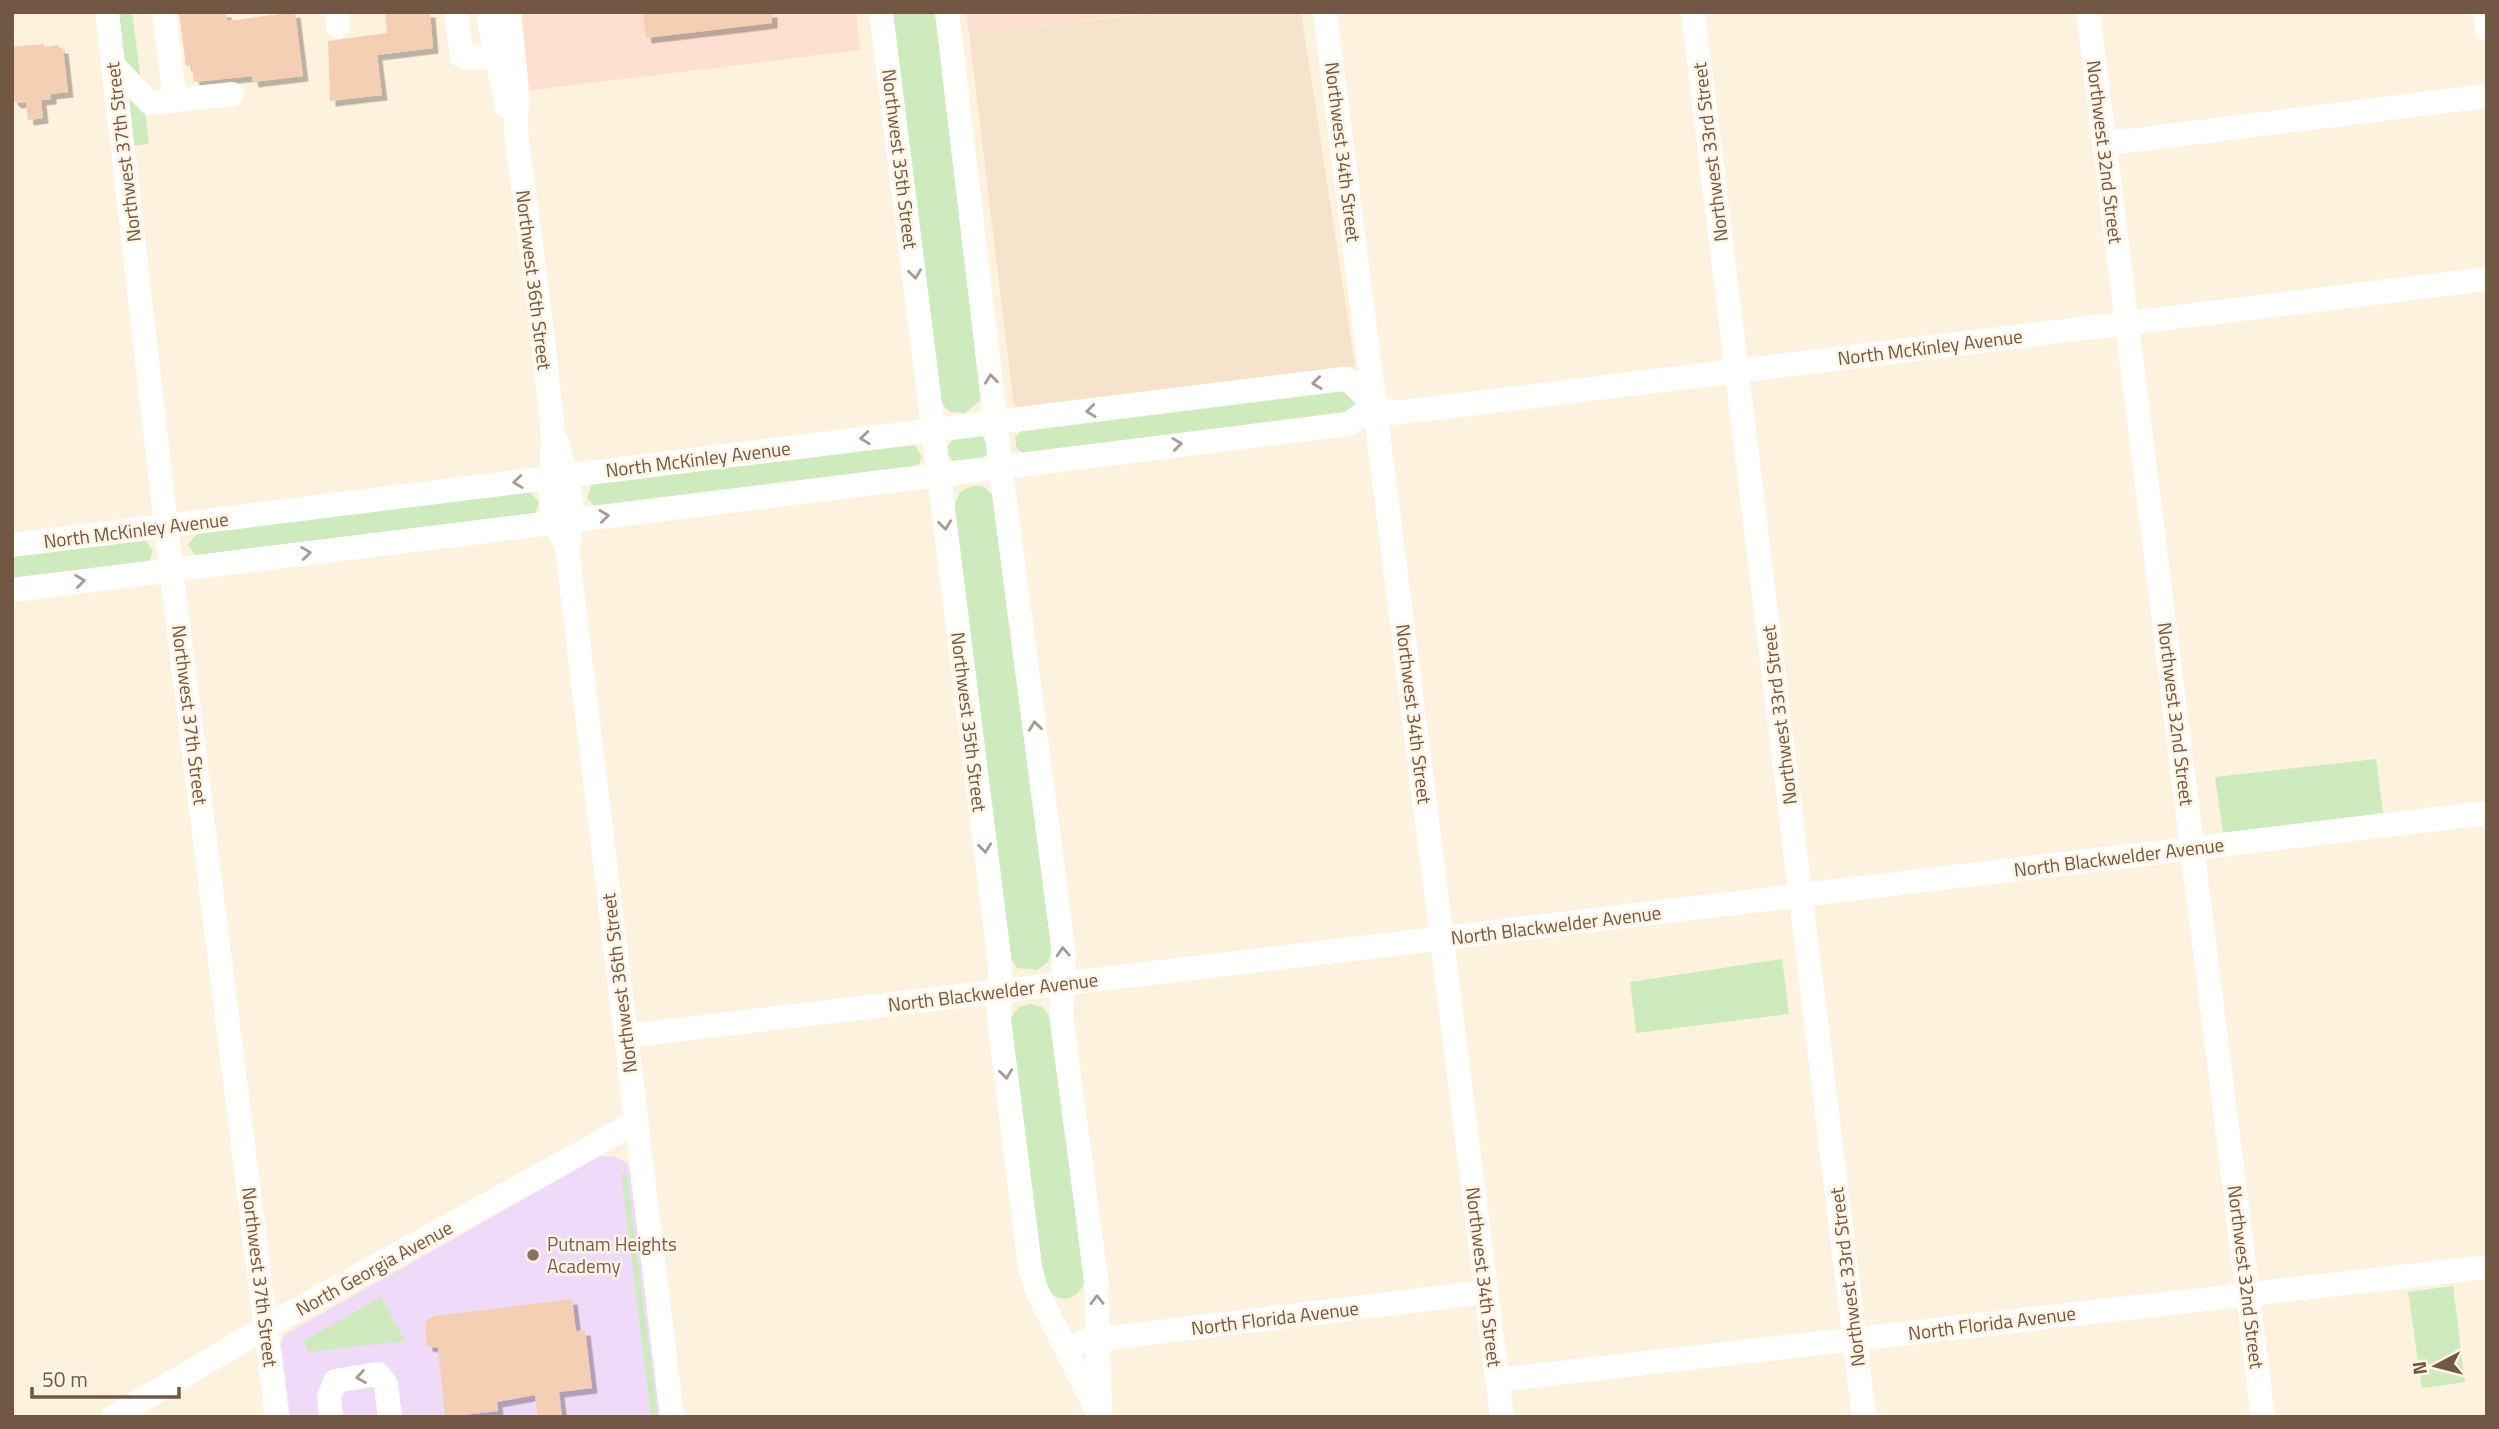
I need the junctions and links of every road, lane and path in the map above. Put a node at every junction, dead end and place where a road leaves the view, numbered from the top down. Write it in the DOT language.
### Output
graph roads {
  1 [pos="107,12"];
  2 [pos="164,12"];
  3 [pos="456,12"];
  4 [pos="490,12"];
  5 [pos="509,12"];
  6 [pos="881,12"];
  7 [pos="947,12"];
  8 [pos="1325,12"];
  9 [pos="1693,12"];
  10 [pos="2088,12"];
  11 [pos="2484,12"];
  12 [pos="2487,30"];
  13 [pos="495,56"];
  14 [pos="113,65"];
  15 [pos="232,94"];
  16 [pos="2487,96"];
  17 [pos="175,102"];
  18 [pos="516,131"];
  19 [pos="2104,144"];
  20 [pos="2487,279"];
  21 [pos="2126,323"];
  22 [pos="1737,371"];
  23 [pos="1374,405"];
  24 [pos="996,423"];
  25 [pos="934,429"];
  26 [pos="1001,466"];
  27 [pos="939,475"];
  28 [pos="559,477"];
  29 [pos="564,521"];
  30 [pos="166,526"];
  31 [pos="12,545"];
  32 [pos="172,569"];
  33 [pos="12,590"];
  34 [pos="2487,813"];
  35 [pos="2192,849"];
  36 [pos="1801,895"];
  37 [pos="1442,939"];
  38 [pos="1063,984"];
  39 [pos="1000,992"];
  40 [pos="626,1036"];
  41 [pos="636,1122"];
  42 [pos="2487,1267"];
  43 [pos="1486,1292"];
  44 [pos="2248,1294"];
  45 [pos="266,1327"];
  46 [pos="1098,1339"];
  47 [pos="1855,1339"];
  48 [pos="1063,1343"];
  49 [pos="1497,1380"];
  50 [pos="113,1417"];
  51 [pos="277,1417"];
  52 [pos="331,1417"];
  53 [pos="390,1417"];
  54 [pos="672,1417"];
  55 [pos="1502,1417"];
  56 [pos="1864,1417"];
  57 [pos="2263,1417"];
  1 -- 14 [label="street, Northwest 37th Street"];
  2 -- 17 [label="street"];
  3 -- 13 [label="street"];
  4 -- 13 [label="street, Northwest 36th Street"];
  5 -- 18 [label="street, Northwest 36th Street"];
  6 -- 25 [label="street, Northwest 35th Street, one-way"];
  24 -- 7 [label="street, Northwest 35th Street, one-way"];
  8 -- 23 [label="street, Northwest 34th Street"];
  9 -- 22 [label="street, Northwest 33rd Street"];
  10 -- 19 [label="street, Northwest 32nd Street"];
  11 -- 12 [label="street"];
  13 -- 18 [label="street, Northwest 36th Street"];
  14 -- 17 [label="street"];
  14 -- 30 [label="street, Northwest 37th Street"];
  15 -- 17 [label="street"];
  16 -- 19 [label="street"];
  18 -- 28 [label="street, Northwest 36th Street"];
  19 -- 21 [label="street, Northwest 32nd Street"];
  20 -- 21 [label="street, North McKinley Avenue"];
  21 -- 22 [label="street, North McKinley Avenue"];
  21 -- 35 [label="street, Northwest 32nd Street"];
  22 -- 23 [label="street, North McKinley Avenue"];
  22 -- 36 [label="street, Northwest 33rd Street"];
  23 -- 24 [label="street, North McKinley Avenue, one-way"];
  26 -- 23 [label="street, one-way"];
  23 -- 37 [label="street, Northwest 34th Street"];
  24 -- 25 [label="street, North McKinley Avenue"];
  24 -- 26 [label="street, Northwest 35th Street"];
  25 -- 27 [label="street, Northwest 35th Street"];
  25 -- 28 [label="street, North McKinley Avenue, one-way"];
  26 -- 27 [label="street"];
  38 -- 26 [label="street, Northwest 35th Street, one-way"];
  29 -- 27 [label="street, one-way"];
  27 -- 39 [label="street, Northwest 35th Street, one-way"];
  28 -- 29 [label="street, Northwest 36th Street"];
  28 -- 30 [label="street, North McKinley Avenue, one-way"];
  32 -- 29 [label="street, one-way"];
  29 -- 40 [label="street, Northwest 36th Street"];
  30 -- 31 [label="street, North McKinley Avenue"];
  30 -- 32 [label="street, Northwest 37th Street"];
  33 -- 32 [label="street, one-way"];
  32 -- 45 [label="street, Northwest 37th Street"];
  34 -- 35 [label="street, North Blackwelder Avenue"];
  35 -- 36 [label="street, North Blackwelder Avenue"];
  35 -- 44 [label="street, Northwest 32nd Street"];
  36 -- 37 [label="street, North Blackwelder Avenue"];
  36 -- 47 [label="street, Northwest 33rd Street"];
  37 -- 38 [label="street, North Blackwelder Avenue"];
  37 -- 43 [label="street, Northwest 34th Street"];
  38 -- 39 [label="street, North Blackwelder Avenue"];
  46 -- 38 [label="street, Northwest 35th Street, one-way"];
  39 -- 40 [label="street, North Blackwelder Avenue"];
  39 -- 48 [label="street, Northwest 35th Street, one-way"];
  40 -- 41 [label="street, Northwest 36th Street"];
  41 -- 45 [label="street, North Georgia Avenue"];
  41 -- 54 [label="street, Northwest 36th Street"];
  42 -- 44 [label="street, North Florida Avenue"];
  43 -- 46 [label="street, North Florida Avenue"];
  43 -- 49 [label="street, Northwest 34th Street"];
  44 -- 47 [label="street, North Florida Avenue"];
  44 -- 57 [label="street, Northwest 32nd Street"];
  45 -- 50 [label="street, North Georgia Avenue"];
  45 -- 51 [label="street, Northwest 37th Street"];
  46 -- 48 [label="street, North Florida Avenue"];
  46 -- 48 [label="street, Northwest 35th Street"];
  47 -- 49 [label="street, North Florida Avenue"];
  47 -- 56 [label="street, Northwest 33rd Street"];
  49 -- 55 [label="street, Northwest 34th Street"];
  53 -- 52 [label="street, one-way"];
}
